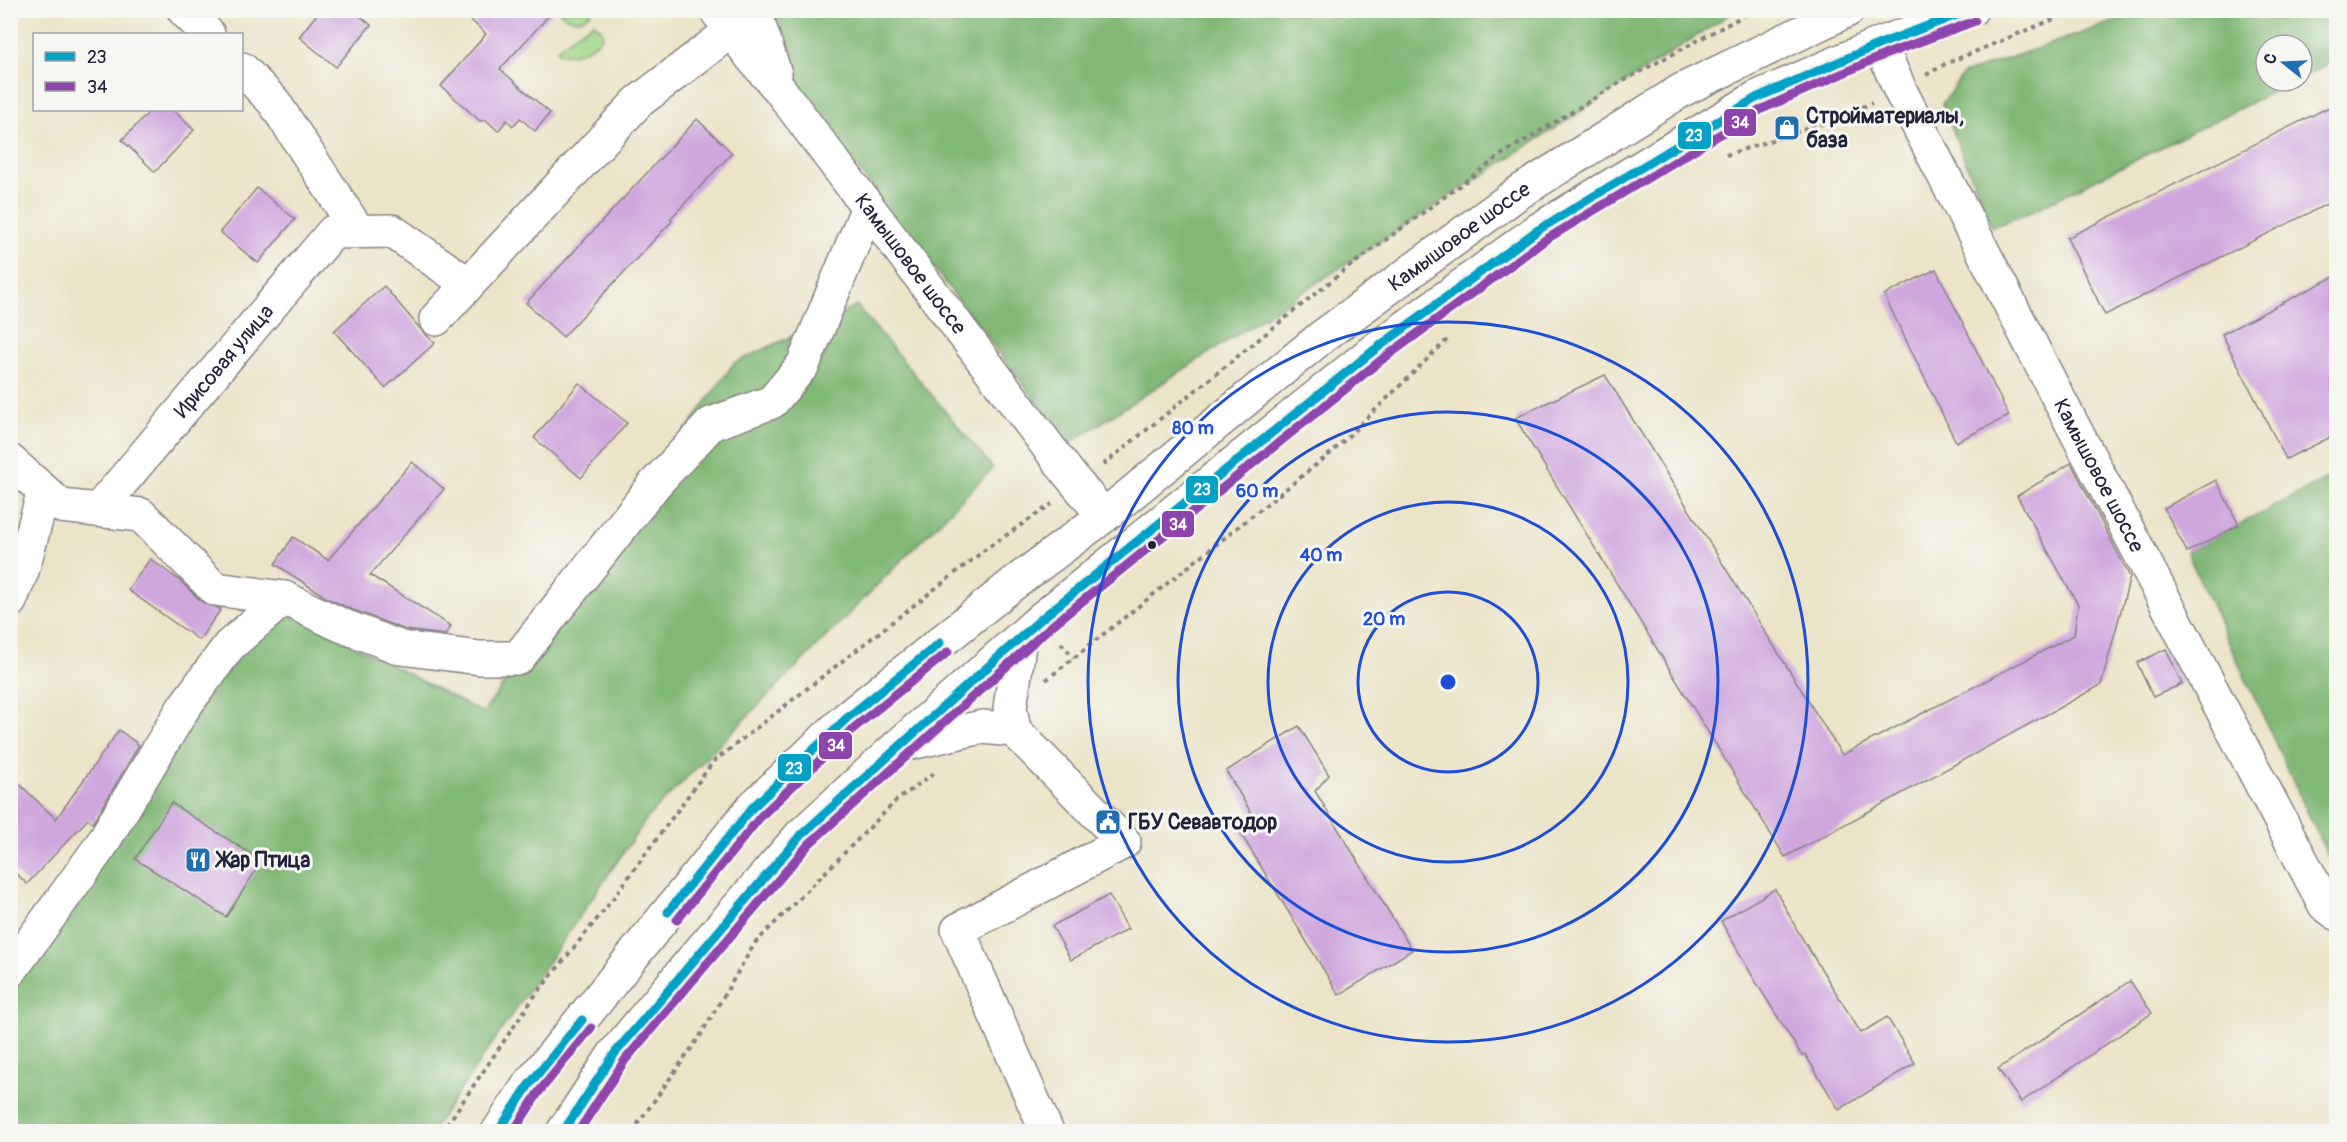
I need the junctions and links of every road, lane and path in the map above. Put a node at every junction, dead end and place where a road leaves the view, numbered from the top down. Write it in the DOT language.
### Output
graph roads {
  1 [pos="184,10"];
  2 [pos="1754,10"];
  3 [pos="1848,10"];
  4 [pos="1971,10"];
  5 [pos="2076,10"];
  6 [pos="1744,16"];
  7 [pos="734,17"];
  8 [pos="207,33"];
  9 [pos="1880,44"];
  10 [pos="243,70"];
  11 [pos="1900,90"];
  12 [pos="1722,157"];
  13 [pos="868,207"];
  14 [pos="358,231"];
  15 [pos="468,284"];
  16 [pos="436,319"];
  17 [pos="1457,330"];
  18 [pos="10,461"];
  19 [pos="1078,486"];
  20 [pos="44,491"];
  21 [pos="98,510"];
  22 [pos="1104,516"];
  23 [pos="284,597"];
  24 [pos="10,602"];
  25 [pos="1020,639"];
  26 [pos="1012,719"];
  27 [pos="898,746"];
  28 [pos="942,766"];
  29 [pos="2331,909"];
  30 [pos="10,971"];
  31 [pos="615,1053"];
  32 [pos="442,1131"];
  33 [pos="498,1131"];
  34 [pos="563,1131"];
  35 [pos="585,1131"];
  36 [pos="632,1131"];
  37 [pos="1047,1131"];
  1 -- 8 [label="street"];
  2 -- 6 [label="path"];
  3 -- 22 [label="street, Камышовое шоссе"];
  4 -- 9 [label="street, Камышовое шоссе"];
  5 -- 11 [label="path"];
  7 -- 13 [label="street, Камышовое шоссе"];
  7 -- 15 [label="street"];
  9 -- 11 [label="street, Камышовое шоссе"];
  9 -- 25 [label="street, Камышовое шоссе"];
  10 -- 14 [label="street"];
  11 -- 12 [label="path"];
  11 -- 29 [label="street, Камышовое шоссе"];
  13 -- 19 [label="street, Камышовое шоссе"];
  13 -- 23 [label="street"];
  14 -- 15 [label="street, Ирисовая улица"];
  14 -- 21 [label="street, Ирисовая улица"];
  15 -- 16 [label="street"];
  17 -- 26 [label="path"];
  18 -- 20 [label="street"];
  19 -- 22 [label="street, Камышовое шоссе"];
  19 -- 32 [label="path"];
  20 -- 21 [label="street"];
  20 -- 24 [label="street"];
  21 -- 23 [label="street"];
  22 -- 33 [label="street, Камышовое шоссе"];
  23 -- 30 [label="street"];
  25 -- 26 [label="street"];
  25 -- 27 [label="street, Камышовое шоссе"];
  26 -- 27 [label="street"];
  26 -- 37 [label="street"];
  27 -- 31 [label="street, Камышовое шоссе"];
  28 -- 36 [label="path"];
  31 -- 34 [label="street, Камышовое шоссе"];
  31 -- 35 [label="street"];
}
